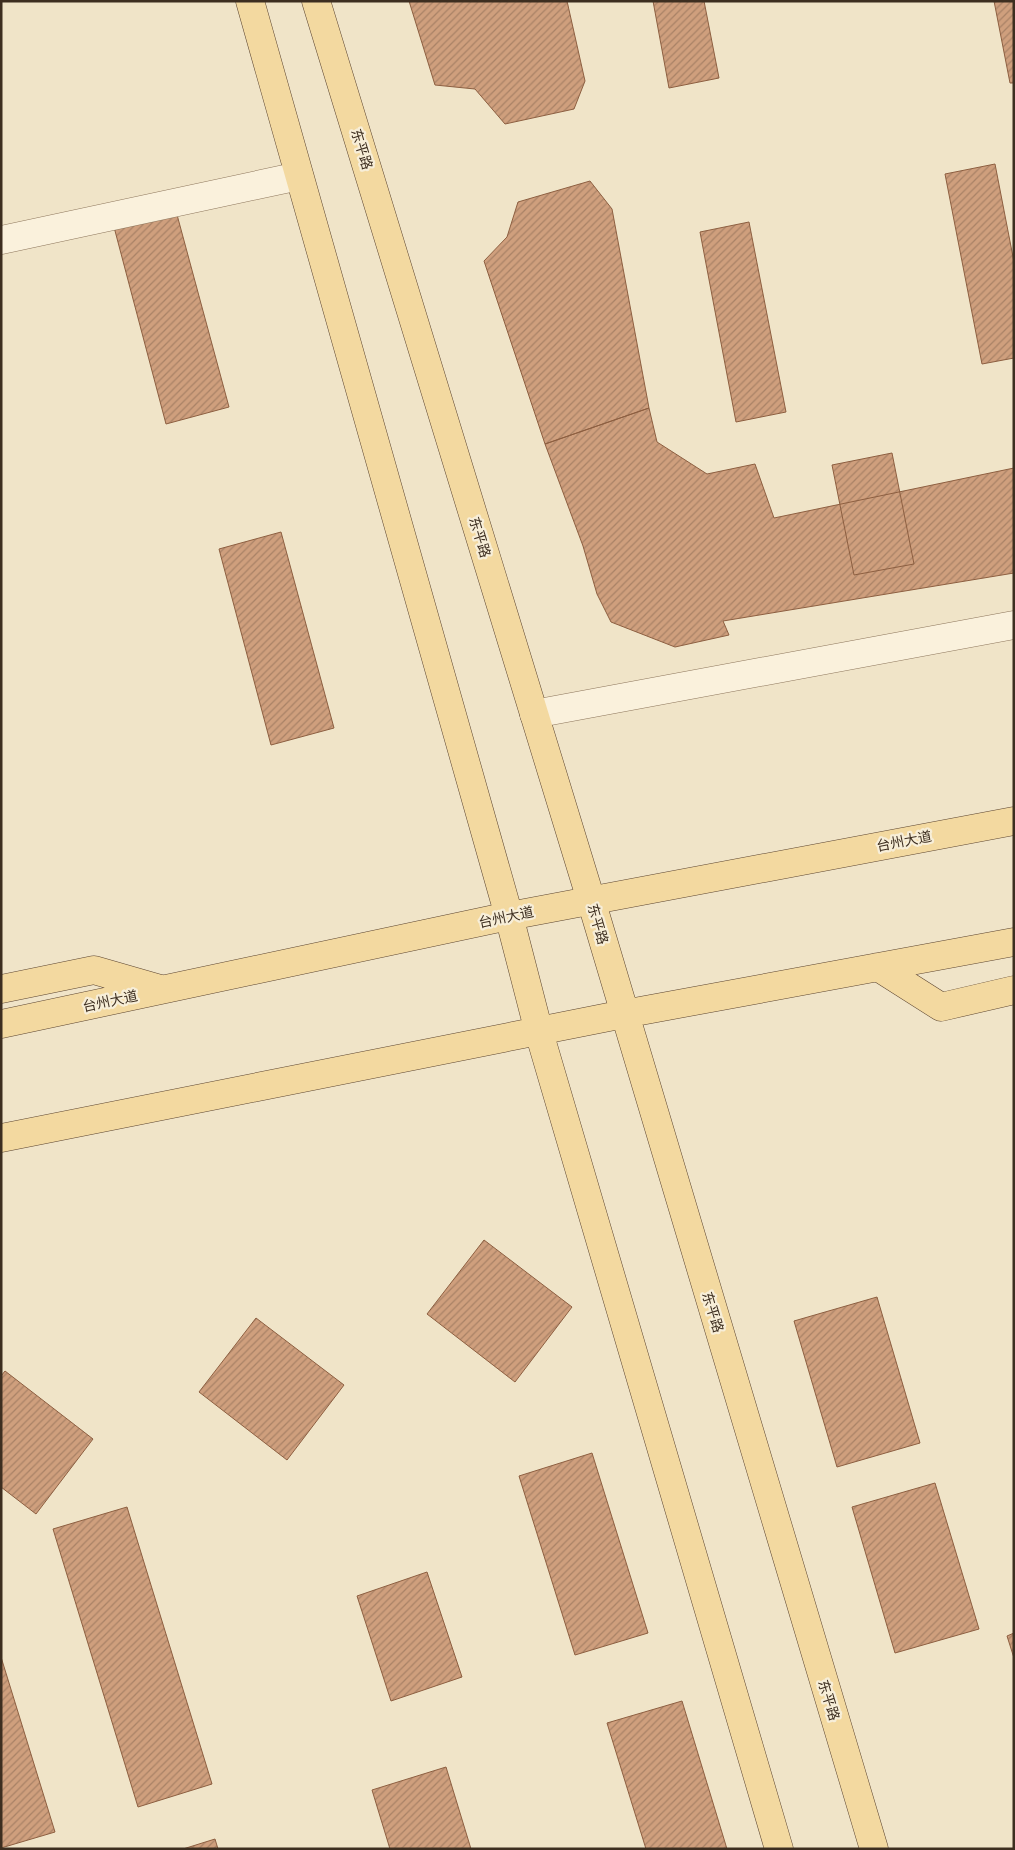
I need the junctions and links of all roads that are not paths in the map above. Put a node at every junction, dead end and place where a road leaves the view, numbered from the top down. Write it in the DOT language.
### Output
graph roads {
  1 [pos="250,1"];
  2 [pos="316,1"];
  3 [pos="299,176"];
  4 [pos="1,240"];
  5 [pos="1014,625"];
  6 [pos="534,714"];
  7 [pos="1014,821"];
  8 [pos="591,900"];
  9 [pos="509,916"];
  10 [pos="1014,942"];
  11 [pos="878,967"];
  12 [pos="1,989"];
  13 [pos="164,990"];
  14 [pos="1014,990"];
  15 [pos="624,1014"];
  16 [pos="1,1024"];
  17 [pos="539,1032"];
  18 [pos="1,1138"];
  19 [pos="779,1849"];
  20 [pos="874,1849"];
  1 -- 3 [label="main road"];
  2 -- 6 [label="main road, 东平路"];
  3 -- 4 [label="street"];
  3 -- 9 [label="main road"];
  5 -- 6 [label="street"];
  6 -- 8 [label="main road, 东平路"];
  7 -- 8 [label="main road, 台州大道"];
  8 -- 9 [label="main road, 台州大道"];
  8 -- 15 [label="main road, 东平路"];
  9 -- 13 [label="main road, 台州大道"];
  9 -- 17 [label="main road"];
  10 -- 11 [label="main road"];
  11 -- 14 [label="main road"];
  11 -- 15 [label="main road"];
  12 -- 13 [label="main road"];
  13 -- 16 [label="main road, 台州大道"];
  15 -- 17 [label="main road"];
  15 -- 20 [label="main road, 东平路"];
  17 -- 18 [label="main road"];
  17 -- 19 [label="main road"];
}
